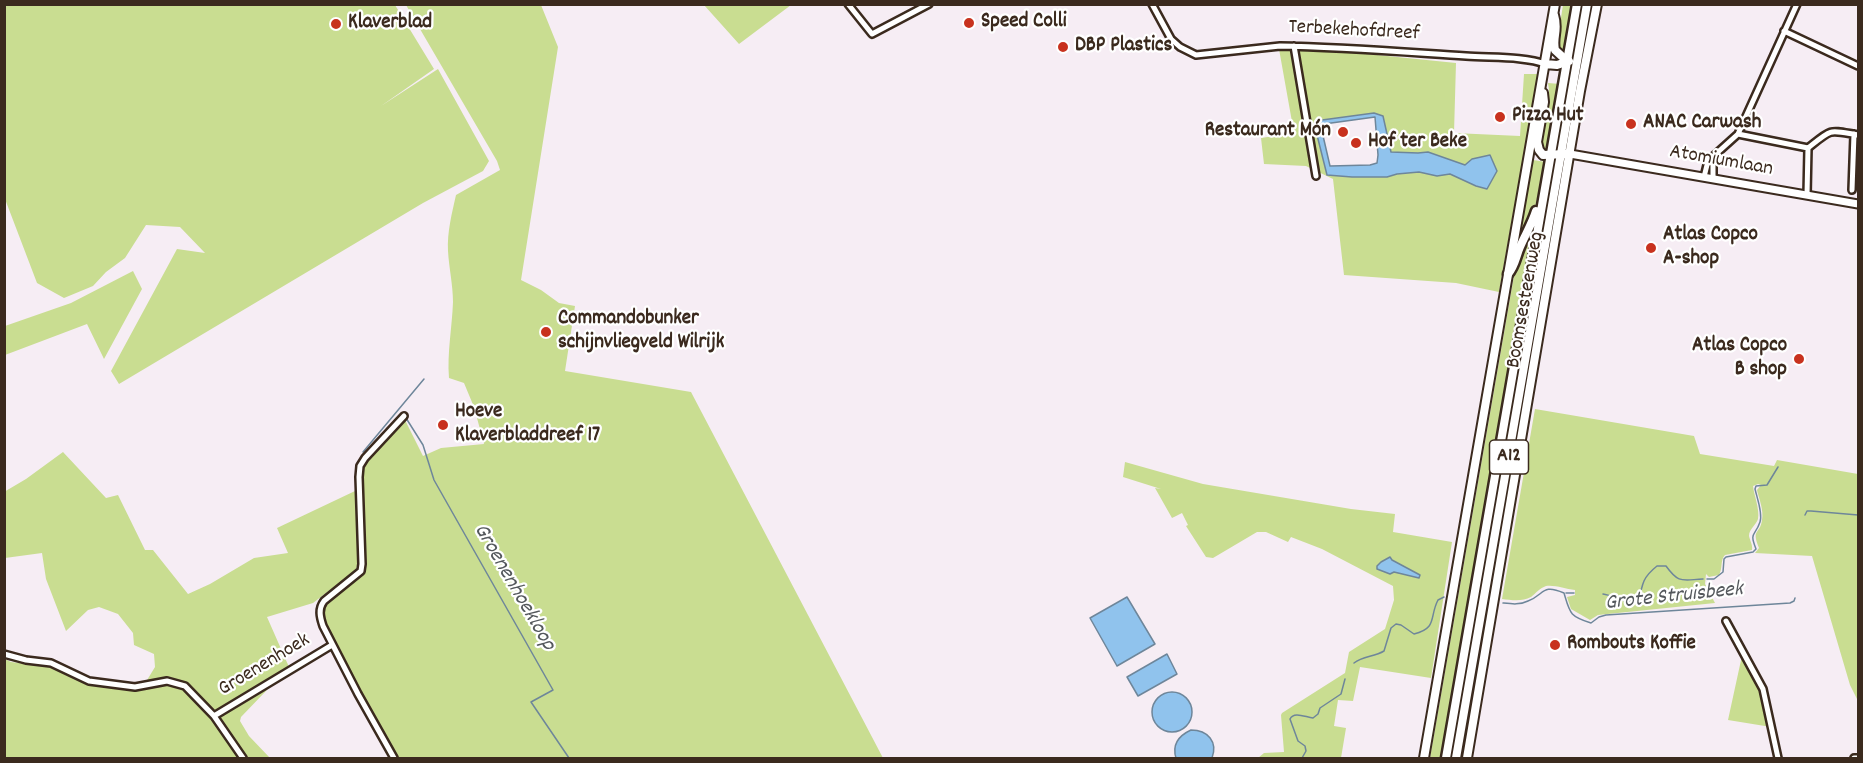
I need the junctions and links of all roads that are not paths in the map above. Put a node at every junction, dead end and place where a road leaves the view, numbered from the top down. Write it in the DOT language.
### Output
graph roads {
  1 [pos="848,4"];
  2 [pos="929,4"];
  3 [pos="1152,4"];
  4 [pos="1555,4"];
  5 [pos="1577,4"];
  6 [pos="1587,4"];
  7 [pos="1597,4"];
  8 [pos="1797,4"];
  9 [pos="1553,15"];
  10 [pos="1784,31"];
  11 [pos="1294,46"];
  12 [pos="1578,57"];
  13 [pos="1567,61"];
  14 [pos="1545,64"];
  15 [pos="1858,66"];
  16 [pos="1541,84"];
  17 [pos="1738,134"];
  18 [pos="1856,135"];
  19 [pos="1808,148"];
  20 [pos="1566,154"];
  21 [pos="1550,156"];
  22 [pos="1713,158"];
  23 [pos="1316,176"];
  24 [pos="1704,177"];
  25 [pos="1713,179"];
  26 [pos="1852,190"];
  27 [pos="1807,195"];
  28 [pos="1542,204"];
  29 [pos="1858,204"];
  30 [pos="1509,274"];
  31 [pos="404,416"];
  32 [pos="1726,621"];
  33 [pos="332,645"];
  34 [pos="4,654"];
  35 [pos="214,716"];
  36 [pos="1858,758"];
  37 [pos="243,759"];
  38 [pos="394,759"];
  39 [pos="1424,759"];
  40 [pos="1446,759"];
  41 [pos="1456,759"];
  42 [pos="1467,759"];
  43 [pos="1778,759"];
  44 [pos="1854,759"];
  1 -- 2 [label="street"];
  3 -- 11 [label="street, Terbekehofdreef"];
  4 -- 9 [label="main road, Boomsesteenweg"];
  5 -- 13 [label="highway, A12"];
  6 -- 12 [label="highway, A12"];
  7 -- 20 [label="main road, Boomsesteenweg"];
  8 -- 10 [label="street"];
  9 -- 13 [label="main road"];
  9 -- 14 [label="main road, Boomsesteenweg"];
  10 -- 15 [label="street"];
  10 -- 17 [label="street"];
  11 -- 14 [label="street, Terbekehofdreef"];
  11 -- 23 [label="street"];
  12 -- 13 [label="main road, Terbekehofdreef"];
  12 -- 20 [label="highway, A12"];
  13 -- 14 [label="main road, Terbekehofdreef"];
  13 -- 21 [label="highway, A12"];
  14 -- 16 [label="main road, Boomsesteenweg"];
  16 -- 21 [label="main road"];
  16 -- 30 [label="main road, Boomsesteenweg"];
  17 -- 19 [label="street"];
  17 -- 22 [label="street"];
  18 -- 19 [label="street"];
  18 -- 26 [label="street"];
  19 -- 27 [label="street"];
  20 -- 21 [label="main road, Atomiumlaan"];
  20 -- 24 [label="street, Atomiumlaan"];
  20 -- 41 [label="highway, A12"];
  20 -- 42 [label="main road, Boomsesteenweg"];
  21 -- 28 [label="highway, A12"];
  22 -- 24 [label="street"];
  22 -- 25 [label="street"];
  24 -- 25 [label="street, Atomiumlaan"];
  25 -- 27 [label="street, Atomiumlaan"];
  27 -- 29 [label="street, Atomiumlaan"];
  28 -- 30 [label="highway"];
  28 -- 40 [label="highway, A12"];
  30 -- 39 [label="main road, Boomsesteenweg"];
  31 -- 33 [label="street, Groenenhoek"];
  32 -- 43 [label="street"];
  33 -- 35 [label="street, Groenenhoek"];
  33 -- 38 [label="street, Groenenhoek"];
  34 -- 35 [label="street, Groenenhoek"];
  35 -- 37 [label="street, Groenenhoek"];
  36 -- 44 [label="street"];
}
